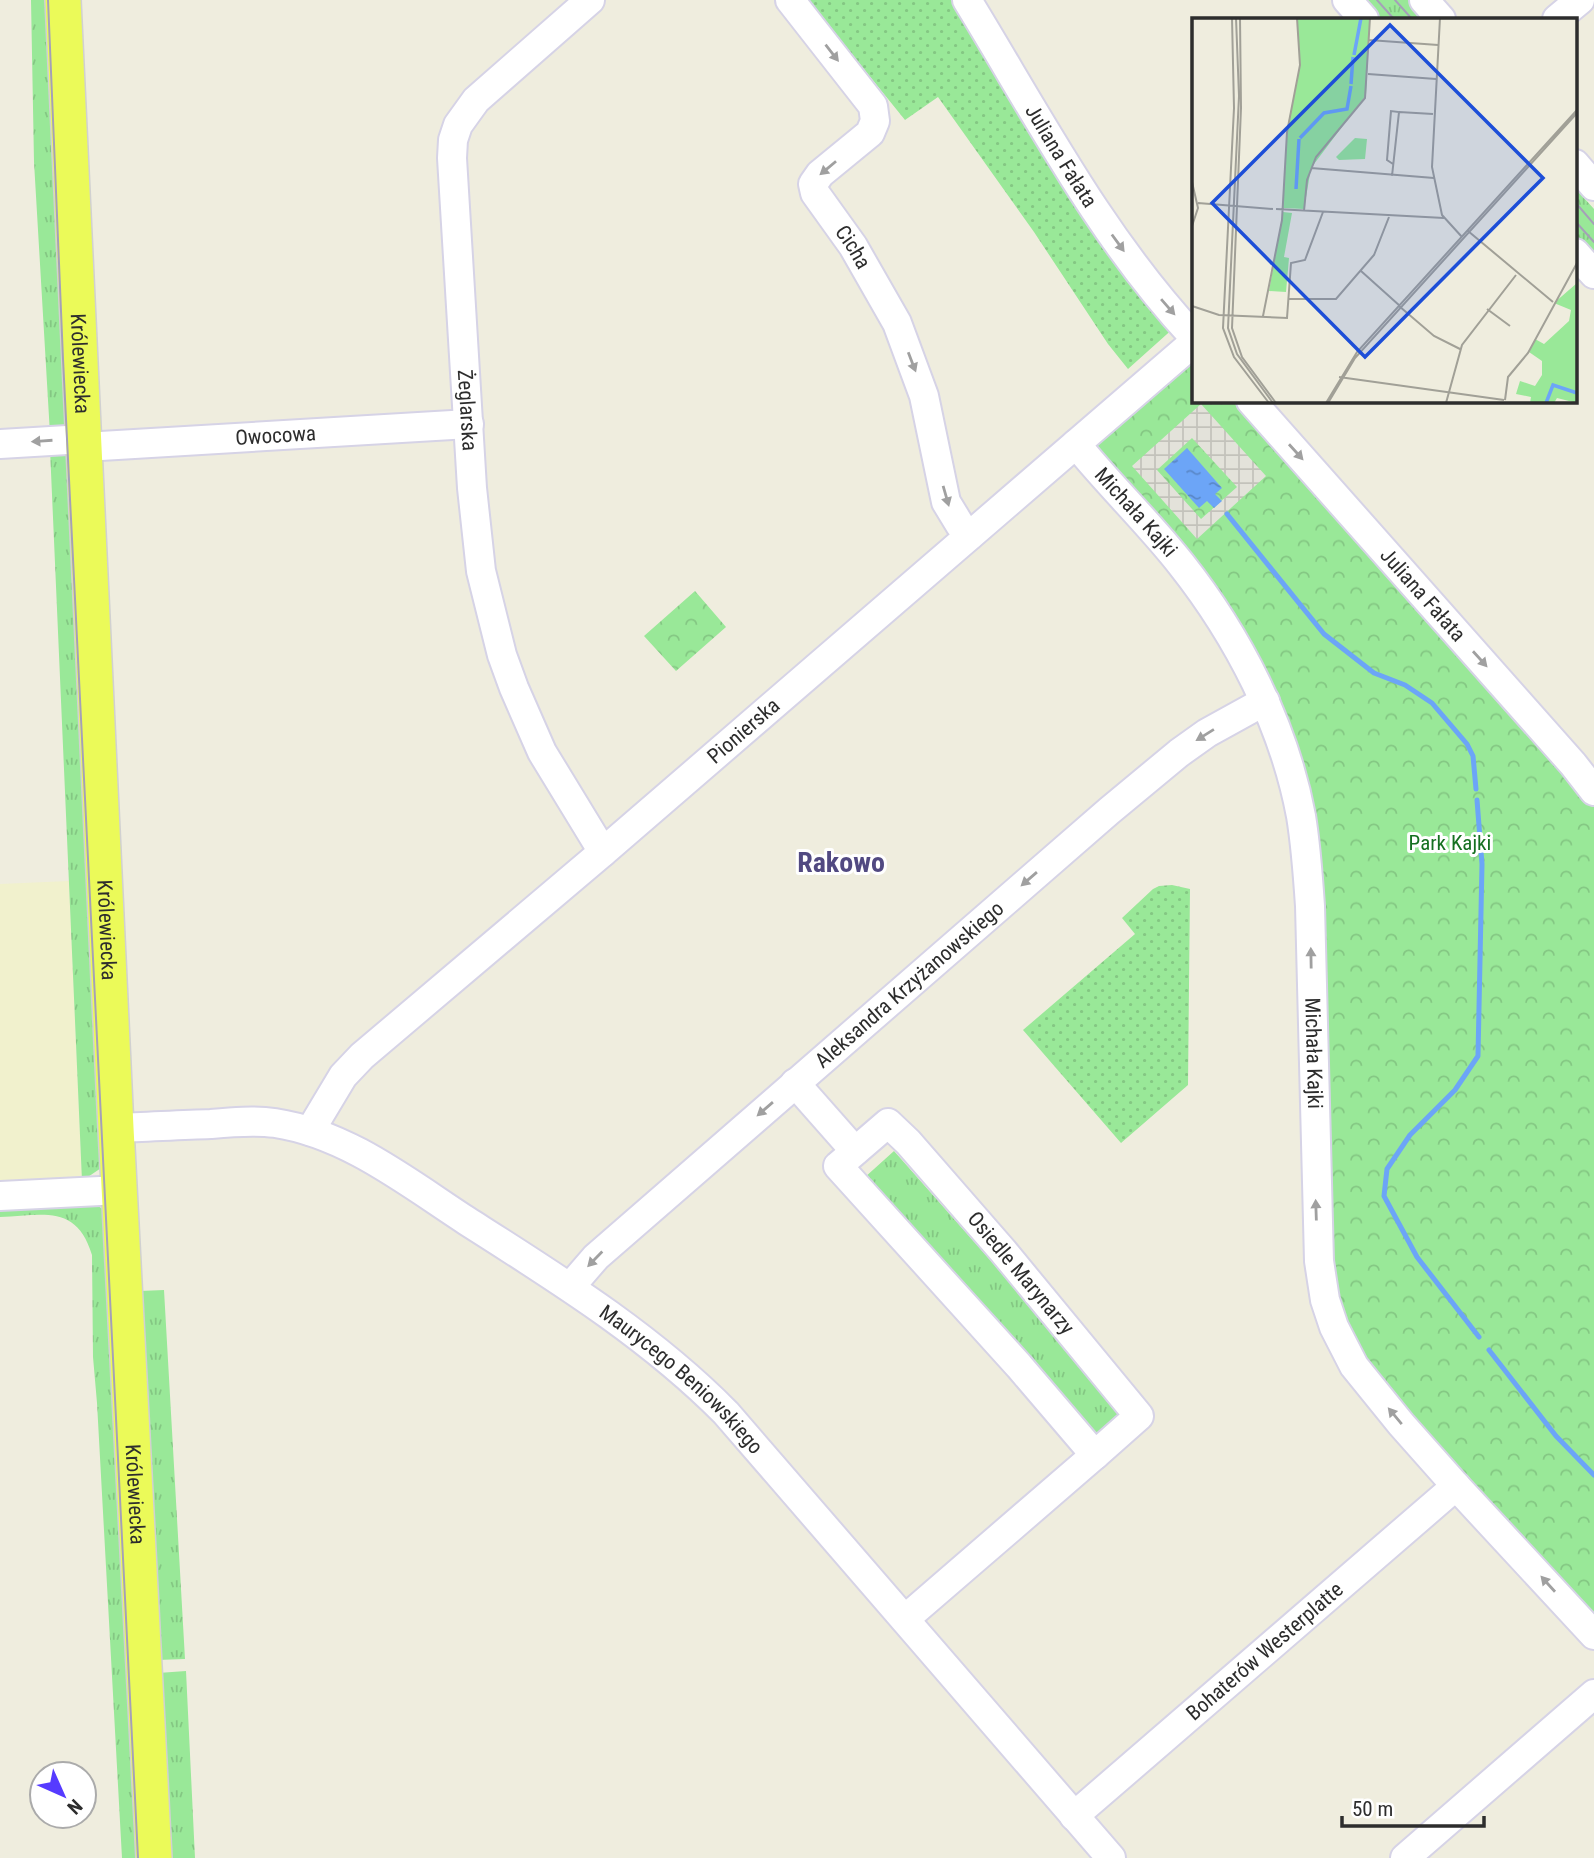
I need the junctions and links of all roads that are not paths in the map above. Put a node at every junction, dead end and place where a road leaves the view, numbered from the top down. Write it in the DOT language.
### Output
graph roads {
  1 [pos="64,0"];
  2 [pos="590,0"];
  3 [pos="790,0"];
  4 [pos="967,0"];
  5 [pos="1347,0"];
  6 [pos="1424,0"];
  7 [pos="1580,0"];
  8 [pos="1363,18"];
  9 [pos="1440,18"];
  10 [pos="1558,18"];
  11 [pos="1576,165"];
  12 [pos="1594,186"];
  13 [pos="1576,254"];
  14 [pos="1594,274"];
  15 [pos="1192,335"];
  16 [pos="1192,344"];
  17 [pos="1252,402"];
  18 [pos="469,424"];
  19 [pos="84,443"];
  20 [pos="0,444"];
  21 [pos="1076,444"];
  22 [pos="969,536"];
  23 [pos="1265,701"];
  24 [pos="1594,791"];
  25 [pos="603,852"];
  26 [pos="795,1083"];
  27 [pos="116,1128"];
  28 [pos="310,1131"];
  29 [pos="855,1151"];
  30 [pos="120,1190"];
  31 [pos="0,1196"];
  32 [pos="570,1287"];
  33 [pos="1096,1455"];
  34 [pos="1456,1486"];
  35 [pos="905,1619"];
  36 [pos="1594,1635"];
  37 [pos="1594,1694"];
  38 [pos="1074,1816"];
  39 [pos="154,1858"];
  40 [pos="1111,1858"];
  41 [pos="1405,1858"];
  1 -- 19 [label="main road, Królewiecka"];
  2 -- 18 [label="street, Żeglarska"];
  3 -- 22 [label="street, Cicha, one-way"];
  4 -- 15 [label="street, Juliana Fałata, one-way"];
  5 -- 8 [label="street"];
  6 -- 9 [label="street"];
  7 -- 10 [label="street"];
  11 -- 12 [label="street"];
  13 -- 14 [label="street"];
  16 -- 21 [label="street, Pionierska"];
  17 -- 24 [label="street, Juliana Fałata, one-way"];
  18 -- 19 [label="street, Owocowa"];
  18 -- 25 [label="street, Żeglarska"];
  19 -- 20 [label="street, Owocowa, one-way"];
  19 -- 27 [label="main road, Królewiecka"];
  21 -- 22 [label="street, Pionierska"];
  21 -- 23 [label="street, Michała Kajki"];
  22 -- 25 [label="street, Pionierska"];
  23 -- 26 [label="street, Aleksandra Krzyżanowskiego, one-way"];
  34 -- 23 [label="street, Michała Kajki, one-way"];
  25 -- 28 [label="street, Pionierska"];
  26 -- 29 [label="street"];
  26 -- 32 [label="street, Aleksandra Krzyżanowskiego, one-way"];
  27 -- 28 [label="street, Maurycego Beniowskiego"];
  27 -- 30 [label="main road, Królewiecka"];
  28 -- 32 [label="street, Maurycego Beniowskiego"];
  29 -- 33 [label="street, Osiedle Marynarzy"];
  29 -- 33 [label="street, Osiedle Marynarzy"];
  30 -- 31 [label="street"];
  30 -- 39 [label="main road, Królewiecka"];
  32 -- 35 [label="street, Maurycego Beniowskiego"];
  33 -- 35 [label="street, Osiedle Marynarzy"];
  36 -- 34 [label="street, Michała Kajki, one-way"];
  34 -- 38 [label="street, Bohaterów Westerplatte"];
  35 -- 38 [label="street, Maurycego Beniowskiego"];
  37 -- 41 [label="street"];
  38 -- 40 [label="street, Maurycego Beniowskiego"];
}
